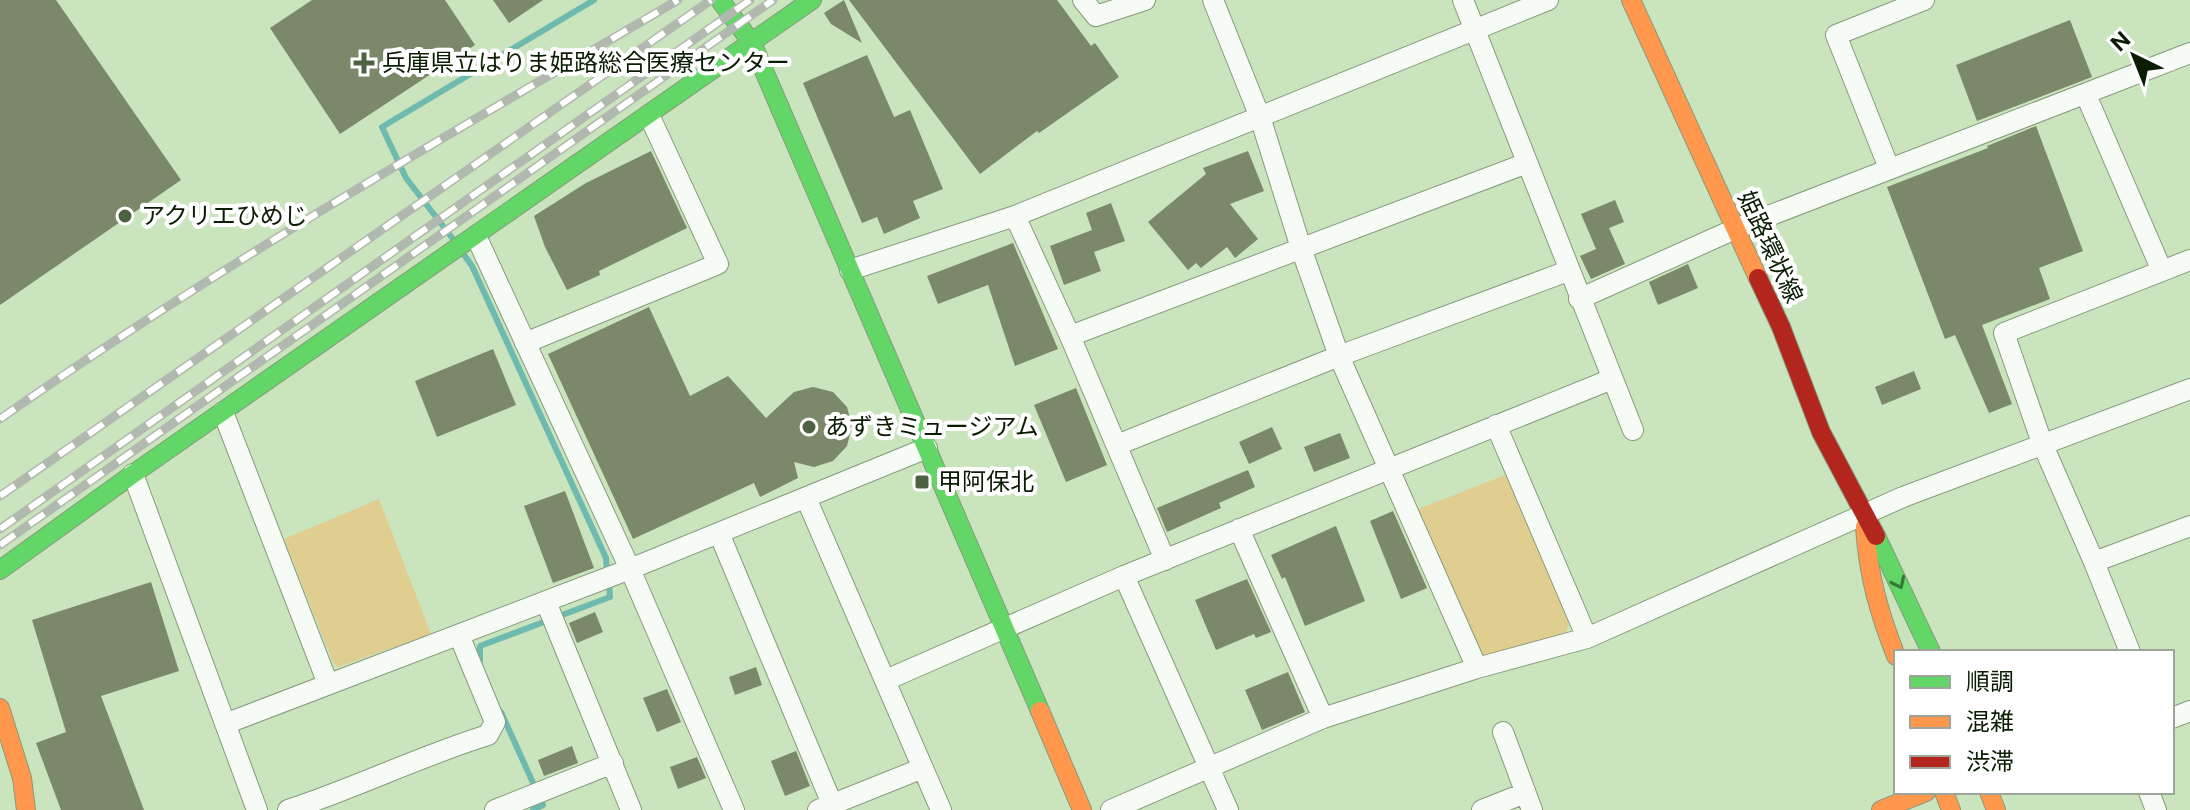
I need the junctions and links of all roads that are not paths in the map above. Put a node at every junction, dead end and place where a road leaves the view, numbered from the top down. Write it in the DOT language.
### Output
graph roads {
  1 [pos="720,0"];
  2 [pos="812,0"];
  3 [pos="1083,0"];
  4 [pos="1145,0"];
  5 [pos="1213,0"];
  6 [pos="1463,0"];
  7 [pos="1548,0"];
  8 [pos="1631,0"];
  9 [pos="1924,0"];
  10 [pos="1475,28"];
  11 [pos="752,43"];
  12 [pos="2190,53"];
  13 [pos="2086,95"];
  14 [pos="649,115"];
  15 [pos="1260,117"];
  16 [pos="1527,163"];
  17 [pos="1889,168"];
  18 [pos="1015,216"];
  19 [pos="1735,229"];
  20 [pos="476,236"];
  21 [pos="1301,248"];
  22 [pos="2190,260"];
  23 [pos="850,270"];
  24 [pos="1568,271"];
  25 [pos="2162,271"];
  26 [pos="1579,299"];
  27 [pos="1070,336"];
  28 [pos="525,343"];
  29 [pos="1339,356"];
  30 [pos="1612,379"];
  31 [pos="2190,389"];
  32 [pos="223,412"];
  33 [pos="1496,425"];
  34 [pos="1633,430"];
  35 [pos="2042,443"];
  36 [pos="1117,445"];
  37 [pos="927,448"];
  38 [pos="1388,468"];
  39 [pos="133,474"];
  40 [pos="806,498"];
  41 [pos="1865,514"];
  42 [pos="2190,526"];
  43 [pos="1239,529"];
  44 [pos="719,533"];
  45 [pos="1165,560"];
  46 [pos="2094,562"];
  47 [pos="630,569"];
  48 [pos="0,570"];
  49 [pos="1124,576"];
  50 [pos="551,613"];
  51 [pos="1002,629"];
  52 [pos="459,635"];
  53 [pos="1587,638"];
  54 [pos="1894,650"];
  55 [pos="1930,650"];
  56 [pos="2129,650"];
  57 [pos="1477,668"];
  58 [pos="886,680"];
  59 [pos="328,684"];
  60 [pos="0,708"];
  61 [pos="1323,718"];
  62 [pos="225,724"];
  63 [pos="1503,732"];
  64 [pos="613,763"];
  65 [pos="923,768"];
  66 [pos="1209,769"];
  67 [pos="1921,794"];
  68 [pos="1529,801"];
  69 [pos="825,807"];
  70 [pos="26,810"];
  71 [pos="257,810"];
  72 [pos="288,810"];
  73 [pos="495,810"];
  74 [pos="631,810"];
  75 [pos="734,810"];
  76 [pos="941,810"];
  77 [pos="1082,810"];
  78 [pos="1111,810"];
  79 [pos="1228,810"];
  80 [pos="1482,810"];
  81 [pos="1881,810"];
  1 -- 11 [label="street"];
  2 -- 11 [label="street"];
  3 -- 4 [label="street"];
  5 -- 15 [label="street"];
  6 -- 10 [label="street"];
  7 -- 10 [label="street"];
  8 -- 19 [label="street, 姫路環状線"];
  9 -- 17 [label="street"];
  10 -- 15 [label="street"];
  10 -- 16 [label="street"];
  11 -- 14 [label="street"];
  11 -- 23 [label="street"];
  12 -- 13 [label="street"];
  13 -- 17 [label="street"];
  13 -- 25 [label="street"];
  14 -- 20 [label="street"];
  14 -- 28 [label="street"];
  15 -- 18 [label="street"];
  15 -- 21 [label="street"];
  16 -- 21 [label="street"];
  16 -- 24 [label="street"];
  17 -- 19 [label="street"];
  18 -- 23 [label="street"];
  18 -- 27 [label="street"];
  19 -- 26 [label="street"];
  19 -- 41 [label="street, 姫路環状線"];
  20 -- 28 [label="street"];
  20 -- 32 [label="street"];
  21 -- 27 [label="street"];
  21 -- 29 [label="street"];
  22 -- 25 [label="street"];
  23 -- 37 [label="street"];
  24 -- 26 [label="street"];
  24 -- 29 [label="street"];
  25 -- 35 [label="street"];
  26 -- 30 [label="street"];
  27 -- 36 [label="street"];
  28 -- 47 [label="street"];
  29 -- 36 [label="street"];
  29 -- 38 [label="street"];
  30 -- 33 [label="street"];
  30 -- 34 [label="street"];
  31 -- 35 [label="street"];
  32 -- 39 [label="street"];
  32 -- 59 [label="street"];
  33 -- 38 [label="street"];
  33 -- 53 [label="street"];
  35 -- 41 [label="street"];
  35 -- 46 [label="street"];
  36 -- 45 [label="street"];
  37 -- 40 [label="street"];
  37 -- 51 [label="street"];
  38 -- 43 [label="street"];
  38 -- 57 [label="street"];
  39 -- 48 [label="street"];
  39 -- 62 [label="street"];
  40 -- 44 [label="street"];
  40 -- 58 [label="street"];
  41 -- 53 [label="street"];
  41 -- 54 [label="street, 姫路環状線"];
  41 -- 55 [label="street, 姫路環状線, one-way"];
  42 -- 46 [label="street"];
  43 -- 45 [label="street"];
  43 -- 61 [label="street"];
  44 -- 47 [label="street"];
  44 -- 69 [label="street"];
  45 -- 49 [label="street"];
  46 -- 56 [label="street"];
  47 -- 50 [label="street"];
  47 -- 75 [label="street"];
  49 -- 51 [label="street"];
  49 -- 66 [label="street"];
  50 -- 52 [label="street"];
  50 -- 64 [label="street"];
  51 -- 58 [label="street"];
  51 -- 77 [label="street"];
  52 -- 59 [label="street"];
  52 -- 72 [label="street"];
  53 -- 57 [label="street"];
  57 -- 61 [label="street"];
  58 -- 65 [label="street"];
  59 -- 62 [label="street"];
  60 -- 70 [label="street"];
  61 -- 66 [label="street"];
  62 -- 71 [label="street"];
  63 -- 68 [label="street"];
  64 -- 73 [label="street"];
  64 -- 74 [label="street"];
  65 -- 69 [label="street"];
  65 -- 76 [label="street"];
  66 -- 78 [label="street"];
  66 -- 79 [label="street"];
  67 -- 81 [label="street"];
  68 -- 80 [label="street"];
}
